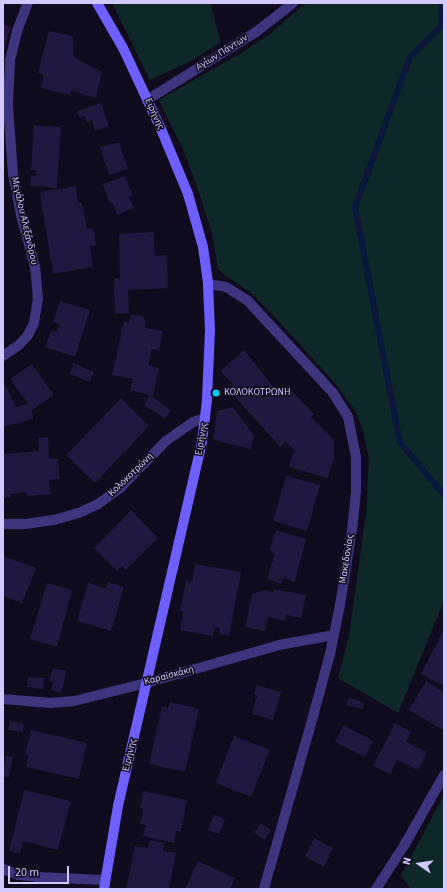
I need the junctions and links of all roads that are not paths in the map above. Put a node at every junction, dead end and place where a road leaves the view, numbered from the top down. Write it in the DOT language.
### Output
graph roads {
  1 [pos="28,3"];
  2 [pos="97,3"];
  3 [pos="293,3"];
  4 [pos="147,100"];
  5 [pos="208,284"];
  6 [pos="3,356"];
  7 [pos="205,418"];
  8 [pos="3,524"];
  9 [pos="334,635"];
  10 [pos="146,683"];
  11 [pos="3,699"];
  12 [pos="444,775"];
  13 [pos="3,870"];
  14 [pos="105,884"];
  15 [pos="264,889"];
  16 [pos="376,889"];
  1 -- 6 [label="street, Μεγάλου Αλεξάνδρου"];
  2 -- 4 [label="street, Ειρήνης"];
  3 -- 4 [label="street, Αγίων Πάντων"];
  4 -- 5 [label="street, Ειρήνης"];
  5 -- 7 [label="street, Ειρήνης"];
  5 -- 9 [label="street, Μακεδονίας"];
  7 -- 8 [label="street, Κολοκοτρώνη"];
  7 -- 10 [label="street, Ειρήνης"];
  9 -- 10 [label="street, Καραϊσκάκη"];
  9 -- 15 [label="street, Μακεδονίας"];
  10 -- 11 [label="street, Καραϊσκάκη"];
  10 -- 14 [label="street, Ειρήνης"];
  12 -- 16 [label="street"];
  13 -- 14 [label="street"];
}
